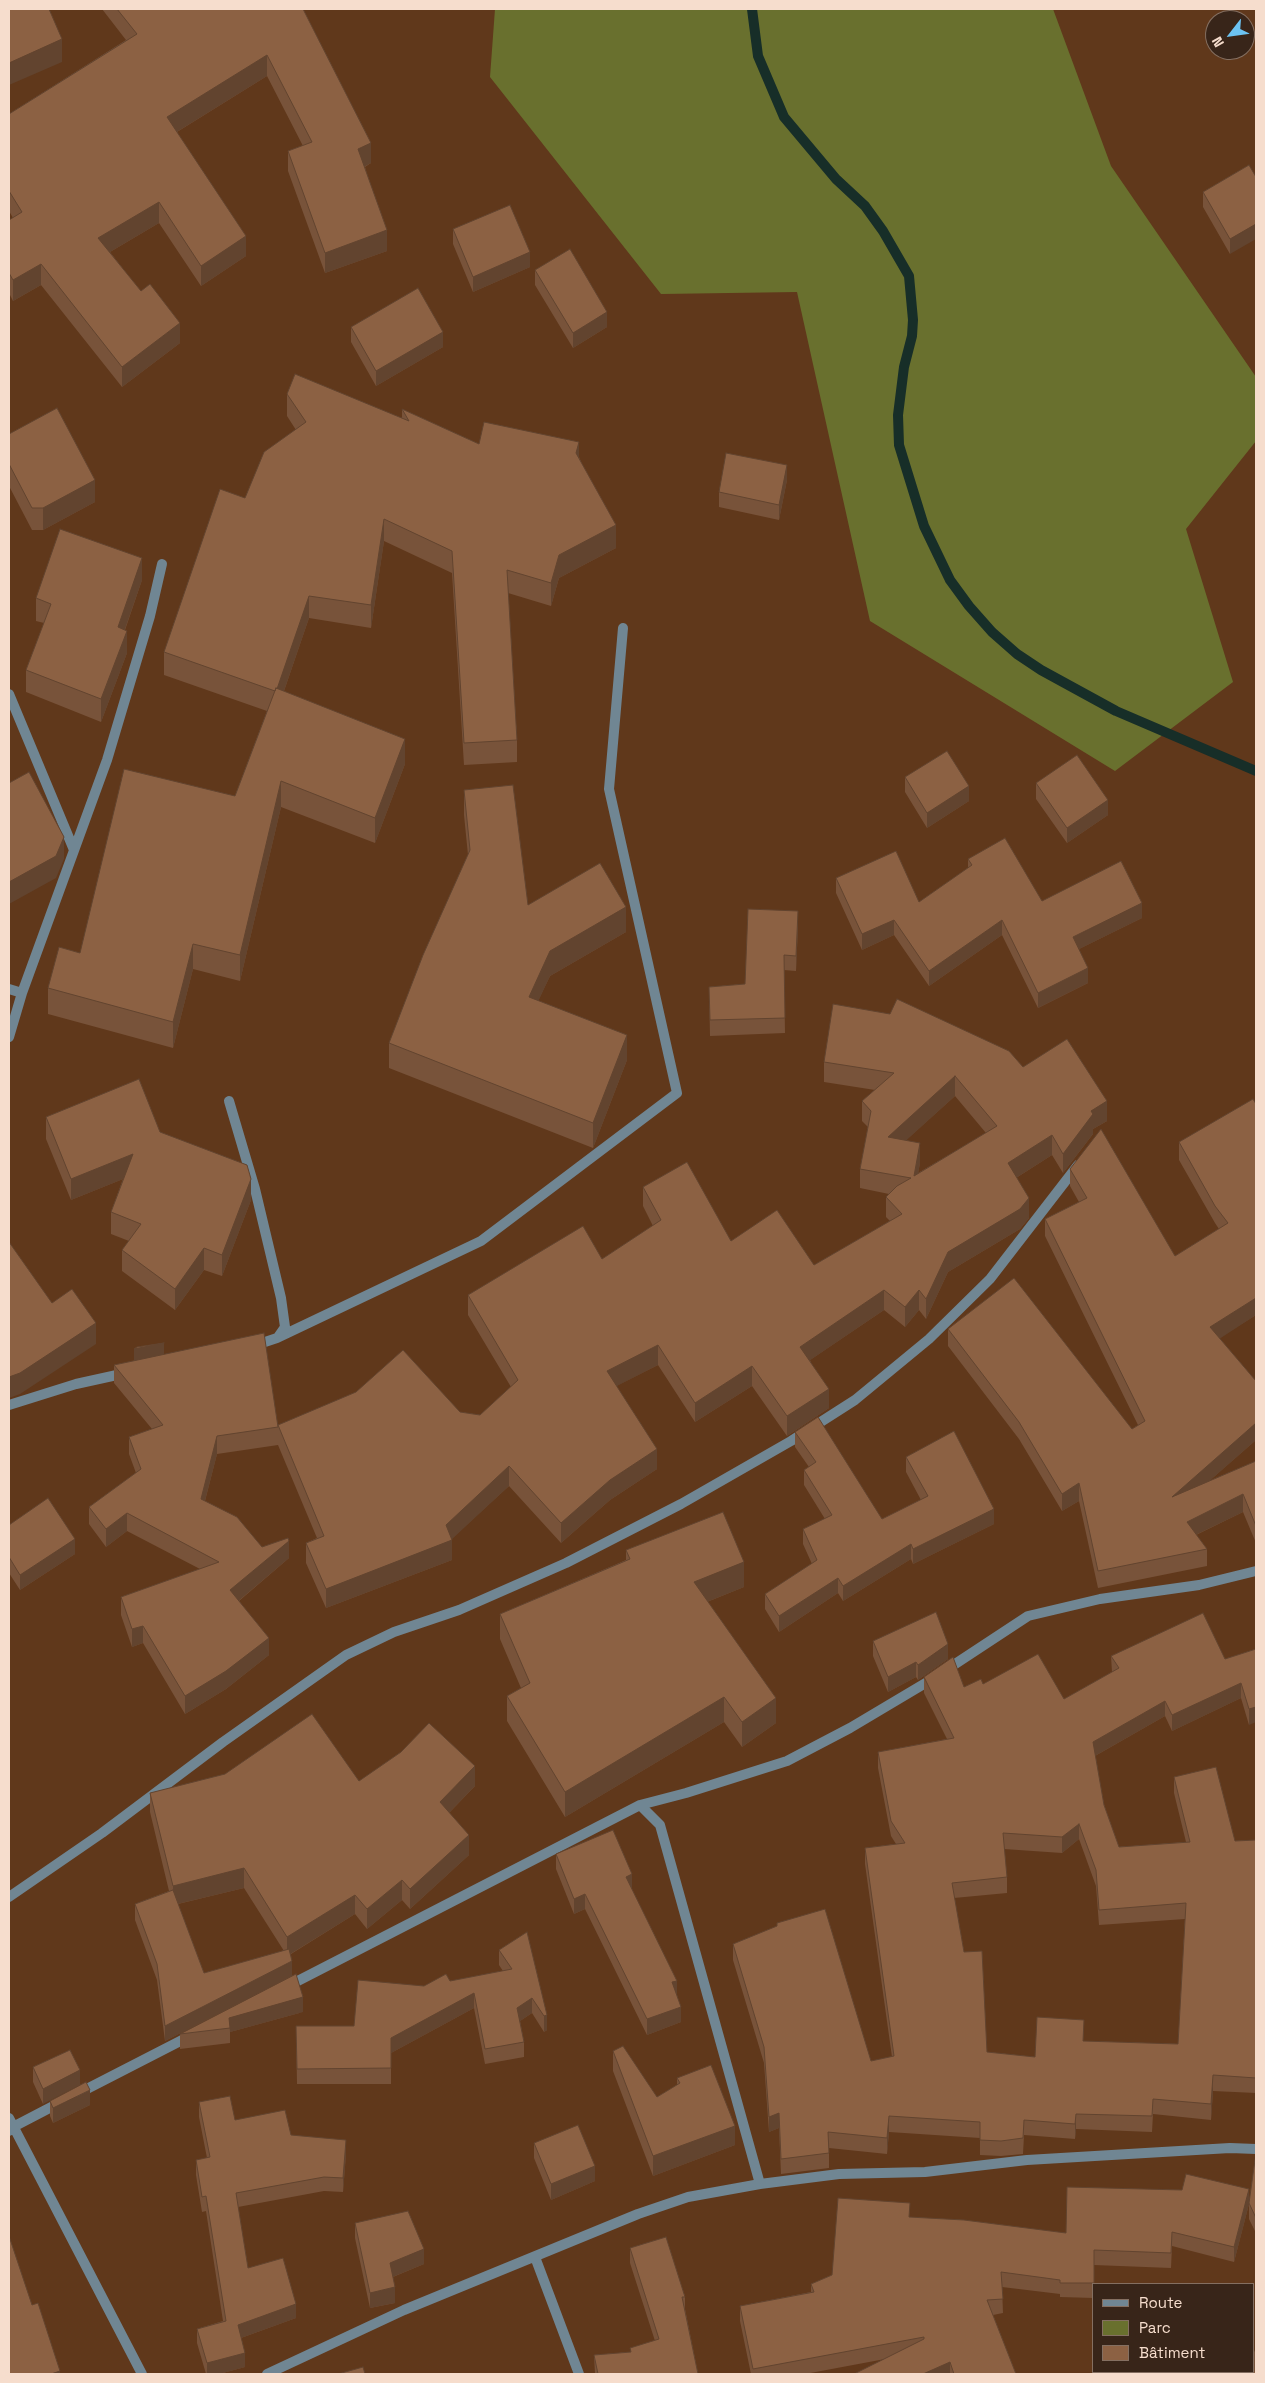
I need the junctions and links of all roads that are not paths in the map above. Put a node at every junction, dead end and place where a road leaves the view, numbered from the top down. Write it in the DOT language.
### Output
graph roads {
  1 [pos="162,564"];
  2 [pos="623,628"];
  3 [pos="9,694"];
  4 [pos="74,850"];
  5 [pos="9,989"];
  6 [pos="22,993"];
  7 [pos="9,1038"];
  8 [pos="229,1101"];
  9 [pos="1084,1157"];
  10 [pos="277,1338"];
  11 [pos="244,1348"];
  12 [pos="132,1372"];
  13 [pos="9,1404"];
  14 [pos="1256,1570"];
  15 [pos="640,1805"];
  16 [pos="9,1897"];
  17 [pos="278,1991"];
  18 [pos="198,2032"];
  19 [pos="10,2125"];
  20 [pos="1256,2149"];
  21 [pos="760,2184"];
  22 [pos="536,2257"];
  23 [pos="142,2374"];
  24 [pos="267,2374"];
  25 [pos="579,2374"];
  1 -- 4 [label="street"];
  2 -- 10 [label="street"];
  3 -- 4 [label="street"];
  4 -- 6 [label="street"];
  5 -- 6 [label="street"];
  6 -- 7 [label="street"];
  8 -- 10 [label="street"];
  9 -- 16 [label="street"];
  10 -- 11 [label="street"];
  12 -- 13 [label="street"];
  14 -- 15 [label="street"];
  15 -- 17 [label="street"];
  15 -- 21 [label="street"];
  18 -- 19 [label="street"];
  19 -- 23 [label="street"];
  20 -- 21 [label="street"];
  21 -- 22 [label="street"];
  22 -- 24 [label="street"];
  22 -- 25 [label="street"];
}
